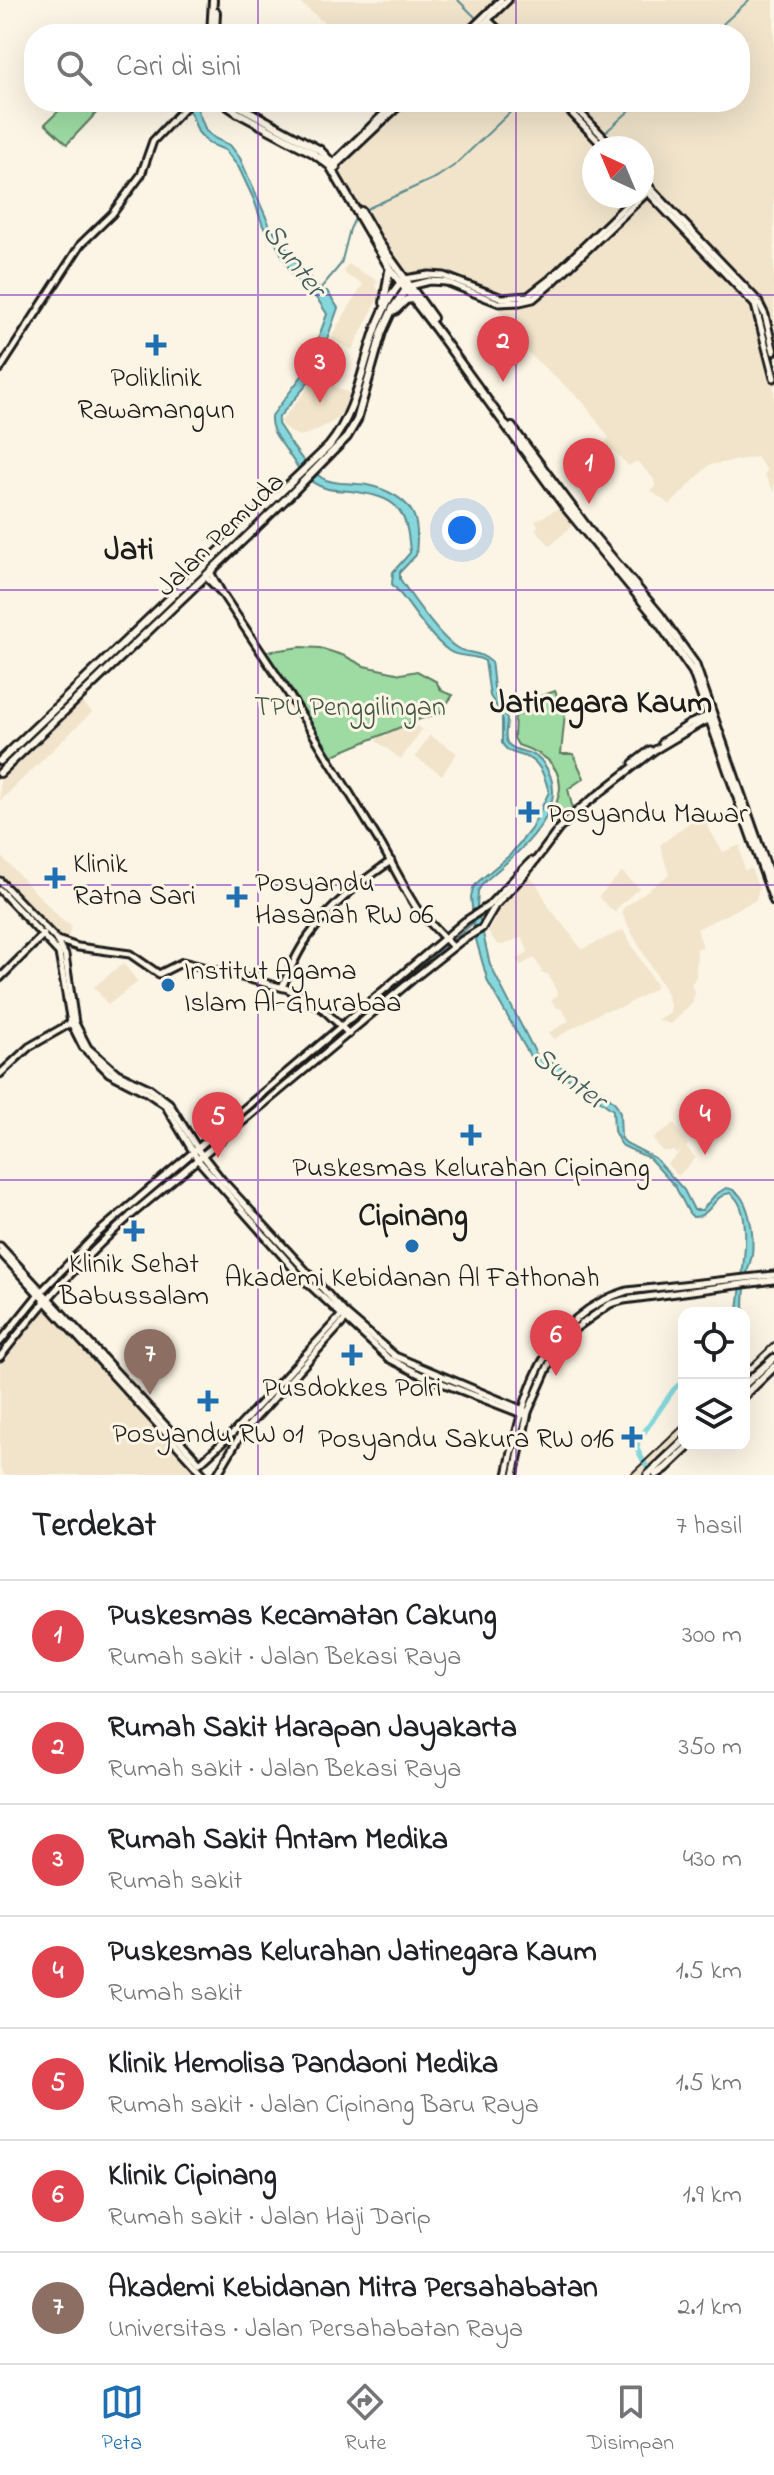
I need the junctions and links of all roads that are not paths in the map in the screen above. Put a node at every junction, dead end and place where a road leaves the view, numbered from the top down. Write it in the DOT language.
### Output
graph roads {
  1 [pos="215,0"];
  2 [pos="501,0"];
  3 [pos="508,0"];
  4 [pos="482,22"];
  5 [pos="214,24"];
  6 [pos="479,24"];
  7 [pos="486,24"];
  8 [pos="181,112"];
  9 [pos="237,112"];
  10 [pos="250,112"];
  11 [pos="386,112"];
  12 [pos="392,112"];
  13 [pos="571,112"];
  14 [pos="580,112"];
  15 [pos="594,136"];
  16 [pos="603,136"];
  17 [pos="333,166"];
  18 [pos="654,197"];
  19 [pos="624,208"];
  20 [pos="626,208"];
  21 [pos="359,213"];
  22 [pos="387,266"];
  23 [pos="562,271"];
  24 [pos="405,285"];
  25 [pos="412,299"];
  26 [pos="383,307"];
  27 [pos="387,320"];
  28 [pos="437,327"];
  29 [pos="771,349"];
  30 [pos="7,356"];
  31 [pos="0,362"];
  32 [pos="0,369"];
  33 [pos="774,378"];
  34 [pos="314,466"];
  35 [pos="272,506"];
  36 [pos="208,573"];
  37 [pos="712,716"];
  38 [pos="5,760"];
  39 [pos="0,773"];
  40 [pos="389,862"];
  41 [pos="0,881"];
  42 [pos="774,888"];
  43 [pos="0,890"];
  44 [pos="774,901"];
  45 [pos="489,908"];
  46 [pos="46,933"];
  47 [pos="55,938"];
  48 [pos="449,943"];
  49 [pos="78,947"];
  50 [pos="63,951"];
  51 [pos="0,978"];
  52 [pos="282,987"];
  53 [pos="73,1022"];
  54 [pos="346,1030"];
  55 [pos="0,1074"];
  56 [pos="198,1154"];
  57 [pos="0,1246"];
  58 [pos="0,1252"];
  59 [pos="774,1277"];
  60 [pos="44,1296"];
  61 [pos="345,1316"];
  62 [pos="0,1342"];
  63 [pos="0,1357"];
  64 [pos="774,1358"];
  65 [pos="768,1369"];
  66 [pos="288,1379"];
  67 [pos="774,1379"];
  68 [pos="750,1381"];
  69 [pos="750,1389"];
  70 [pos="524,1413"];
  71 [pos="175,1440"];
  72 [pos="678,1447"];
  73 [pos="684,1451"];
  74 [pos="652,1474"];
  75 [pos="204,1475"];
  76 [pos="217,1475"];
  77 [pos="507,1475"];
  78 [pos="514,1475"];
  1 -- 5 [label="main road"];
  2 -- 4 [label="street"];
  3 -- 4 [label="street"];
  4 -- 6 [label="street"];
  4 -- 7 [label="street"];
  8 -- 30 [label="street"];
  9 -- 17 [label="main road"];
  10 -- 17 [label="main road"];
  11 -- 17 [label="street"];
  12 -- 17 [label="street"];
  13 -- 15 [label="street"];
  14 -- 16 [label="street"];
  17 -- 21 [label="main road"];
  18 -- 29 [label="street"];
  19 -- 23 [label="street"];
  20 -- 23 [label="street"];
  21 -- 22 [label="main road"];
  21 -- 24 [label="main road"];
  22 -- 24 [label="main road"];
  22 -- 26 [label="main road"];
  23 -- 24 [label="street"];
  24 -- 25 [label="main road"];
  24 -- 26 [label="main road, Jalan Pemuda"];
  24 -- 27 [label="main road, Jalan Pemuda"];
  24 -- 28 [label="main road"];
  25 -- 27 [label="main road"];
  25 -- 28 [label="main road"];
  26 -- 34 [label="main road, Jalan Pemuda"];
  27 -- 34 [label="main road, Jalan Pemuda"];
  28 -- 37 [label="main road"];
  29 -- 33 [label="street"];
  30 -- 31 [label="street"];
  30 -- 32 [label="street"];
  34 -- 35 [label="main road, Jalan Pemuda"];
  35 -- 36 [label="main road, Jalan Pemuda"];
  35 -- 38 [label="main road, Jalan Pemuda"];
  36 -- 38 [label="main road, Jalan Pemuda"];
  36 -- 40 [label="street"];
  37 -- 42 [label="main road"];
  37 -- 44 [label="main road"];
  37 -- 45 [label="street"];
  38 -- 39 [label="main road, Jalan Pemuda"];
  40 -- 48 [label="street"];
  40 -- 52 [label="street"];
  41 -- 46 [label="street"];
  43 -- 46 [label="street"];
  45 -- 48 [label="street"];
  45 -- 48 [label="street"];
  46 -- 47 [label="street"];
  46 -- 51 [label="street"];
  46 -- 53 [label="street"];
  47 -- 49 [label="street"];
  47 -- 50 [label="street"];
  48 -- 54 [label="street"];
  48 -- 54 [label="street"];
  49 -- 50 [label="street"];
  49 -- 52 [label="street"];
  50 -- 53 [label="street"];
  52 -- 54 [label="street"];
  53 -- 55 [label="street"];
  53 -- 56 [label="street"];
  54 -- 56 [label="street"];
  54 -- 56 [label="street"];
  56 -- 60 [label="street"];
  56 -- 60 [label="street"];
  56 -- 61 [label="street"];
  57 -- 60 [label="street"];
  58 -- 60 [label="street"];
  59 -- 70 [label="street"];
  60 -- 62 [label="street"];
  60 -- 63 [label="street"];
  60 -- 71 [label="street"];
  61 -- 66 [label="street"];
  61 -- 70 [label="street"];
  64 -- 65 [label="main road"];
  65 -- 67 [label="street"];
  65 -- 68 [label="main road"];
  65 -- 69 [label="main road"];
  66 -- 71 [label="street"];
  66 -- 76 [label="street"];
  70 -- 77 [label="street"];
  70 -- 78 [label="street"];
  71 -- 75 [label="street"];
  72 -- 74 [label="main road"];
  73 -- 74 [label="main road"];
}
